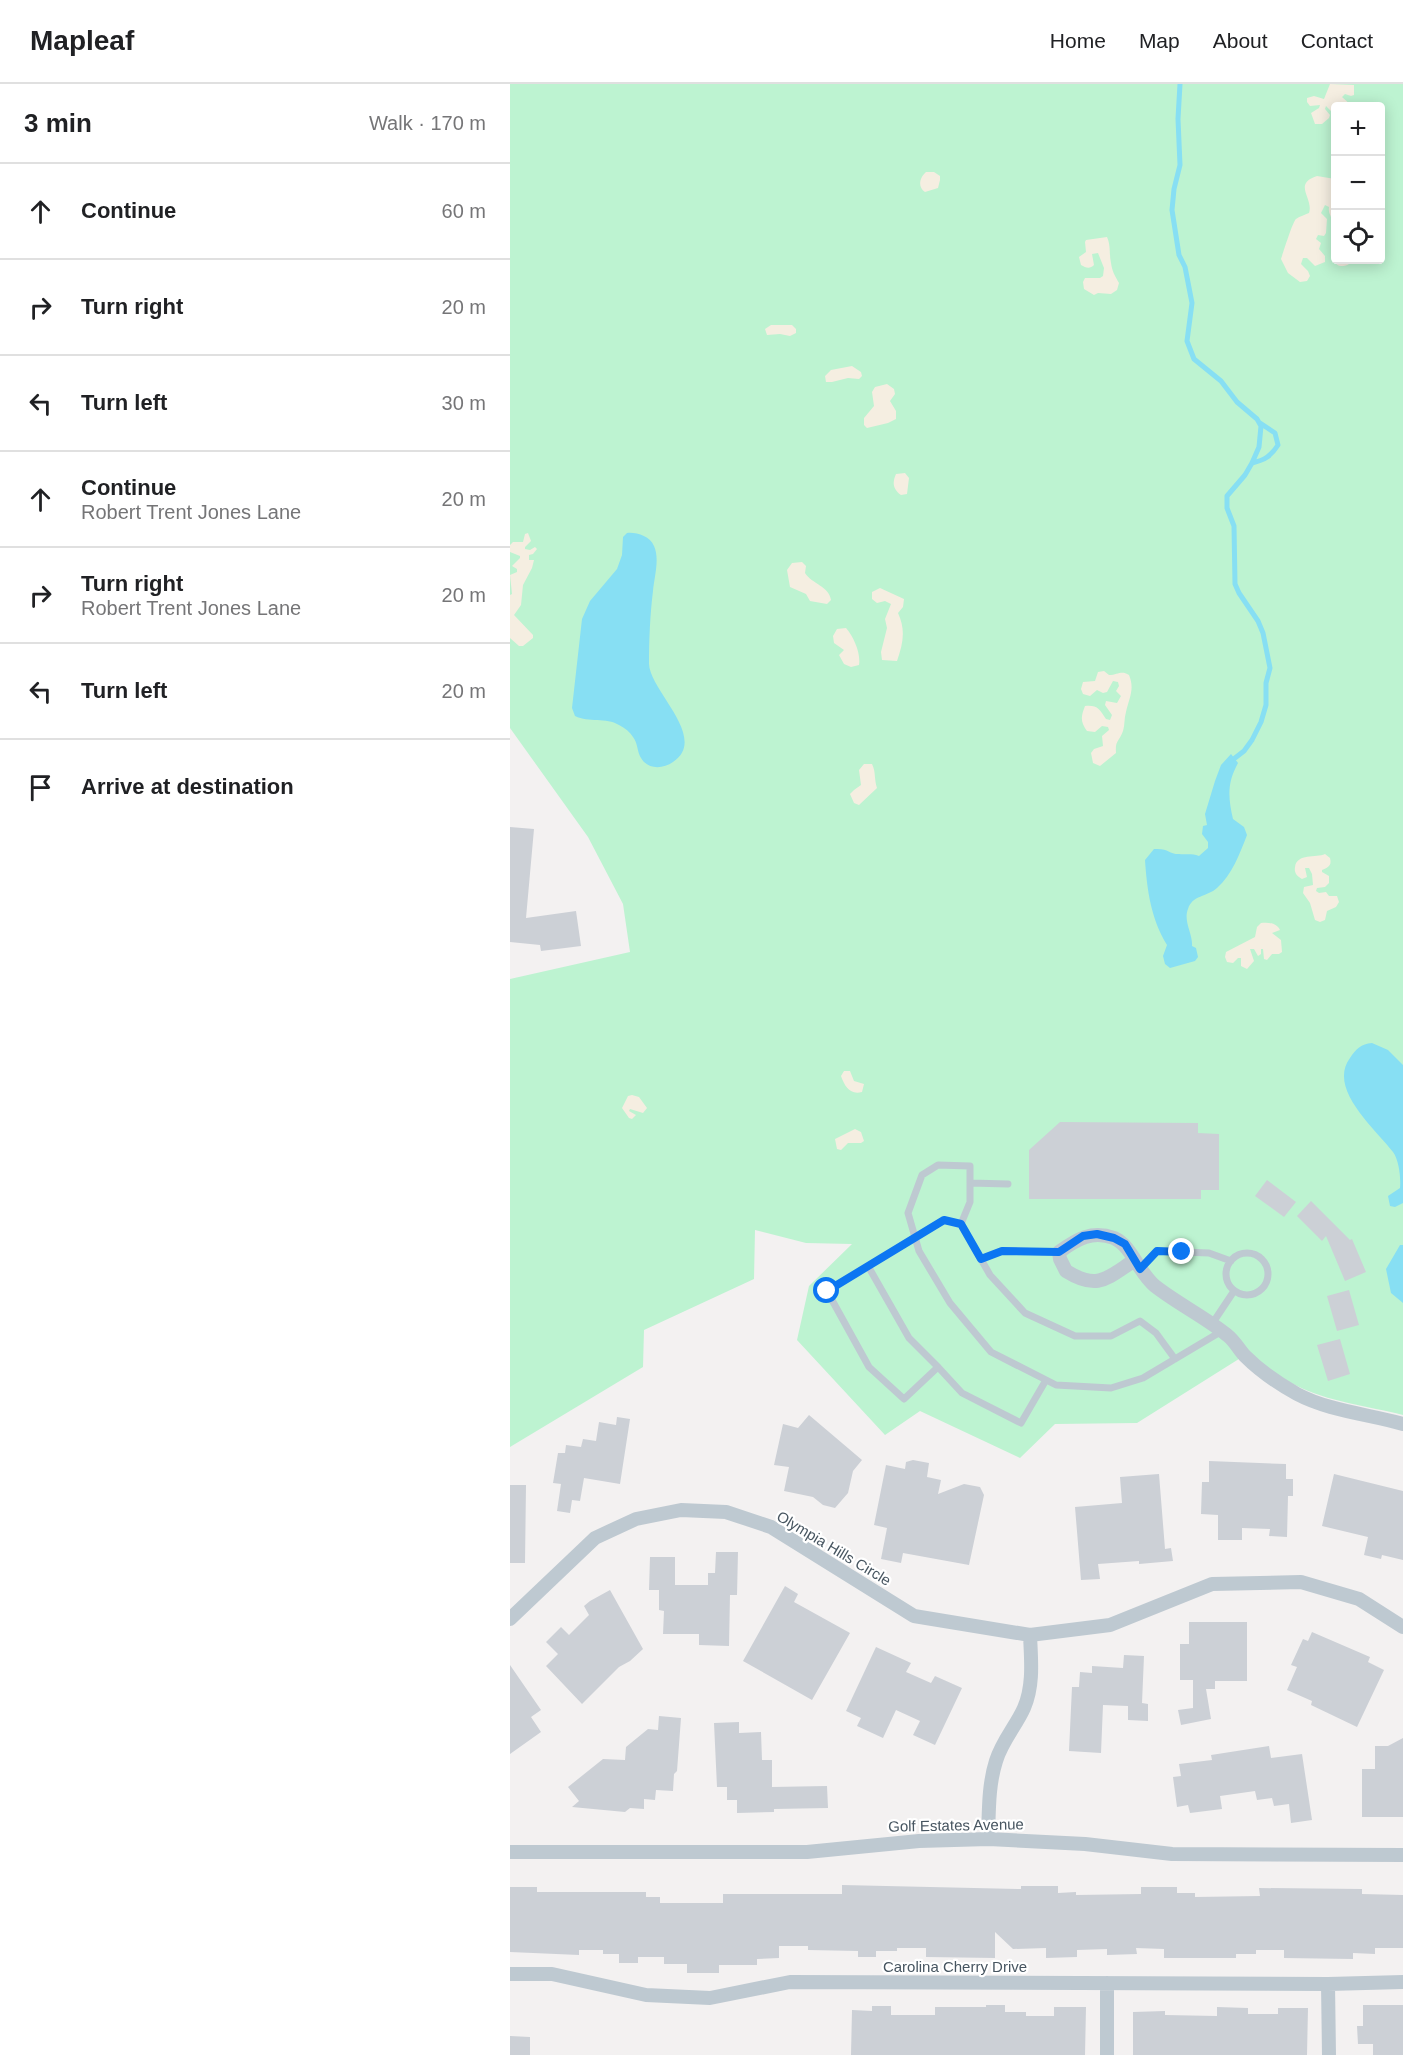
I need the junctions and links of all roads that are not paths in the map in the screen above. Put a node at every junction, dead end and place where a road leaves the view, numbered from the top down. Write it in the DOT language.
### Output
graph roads {
  1 [pos="970,1182"];
  2 [pos="1008,1184"];
  3 [pos="961,1224"];
  4 [pos="915,1236"];
  5 [pos="1059,1252"];
  6 [pos="981,1259"];
  7 [pos="1231,1261"];
  8 [pos="1138,1265"];
  9 [pos="868,1266"];
  10 [pos="1234,1291"];
  11 [pos="1217,1327"];
  12 [pos="1175,1359"];
  13 [pos="938,1367"];
  14 [pos="1046,1380"];
  15 [pos="1403,1424"];
  16 [pos="510,1619"];
  17 [pos="1403,1627"];
  18 [pos="1030,1635"];
  19 [pos="988,1839"];
  20 [pos="510,1852"];
  21 [pos="1403,1855"];
  22 [pos="510,1974"];
  23 [pos="1403,1982"];
  24 [pos="1107,1983"];
  25 [pos="1328,1984"];
  26 [pos="1107,2055"];
  27 [pos="1329,2055"];
  1 -- 2 [label="lane"];
  1 -- 3 [label="lane"];
  1 -- 4 [label="lane"];
  3 -- 4 [label="lane"];
  3 -- 6 [label="lane"];
  4 -- 9 [label="lane"];
  4 -- 14 [label="lane"];
  5 -- 6 [label="lane"];
  5 -- 8 [label="street"];
  5 -- 8 [label="street"];
  6 -- 12 [label="lane"];
  7 -- 8 [label="lane"];
  7 -- 10 [label="lane"];
  7 -- 10 [label="lane"];
  8 -- 11 [label="street"];
  9 -- 13 [label="lane"];
  9 -- 13 [label="lane"];
  10 -- 11 [label="lane"];
  11 -- 12 [label="lane"];
  11 -- 15 [label="street"];
  12 -- 14 [label="lane"];
  13 -- 14 [label="lane"];
  16 -- 18 [label="street, Olympia Hills Circle"];
  17 -- 18 [label="street, Olympia Hills Circle"];
  18 -- 19 [label="street"];
  19 -- 20 [label="street, Golf Estates Avenue"];
  19 -- 21 [label="street, Golf Estates Avenue"];
  22 -- 24 [label="street, Carolina Cherry Drive"];
  23 -- 25 [label="street, Carolina Cherry Drive"];
  24 -- 25 [label="street, Carolina Cherry Drive"];
  24 -- 26 [label="street"];
  25 -- 27 [label="street"];
}
